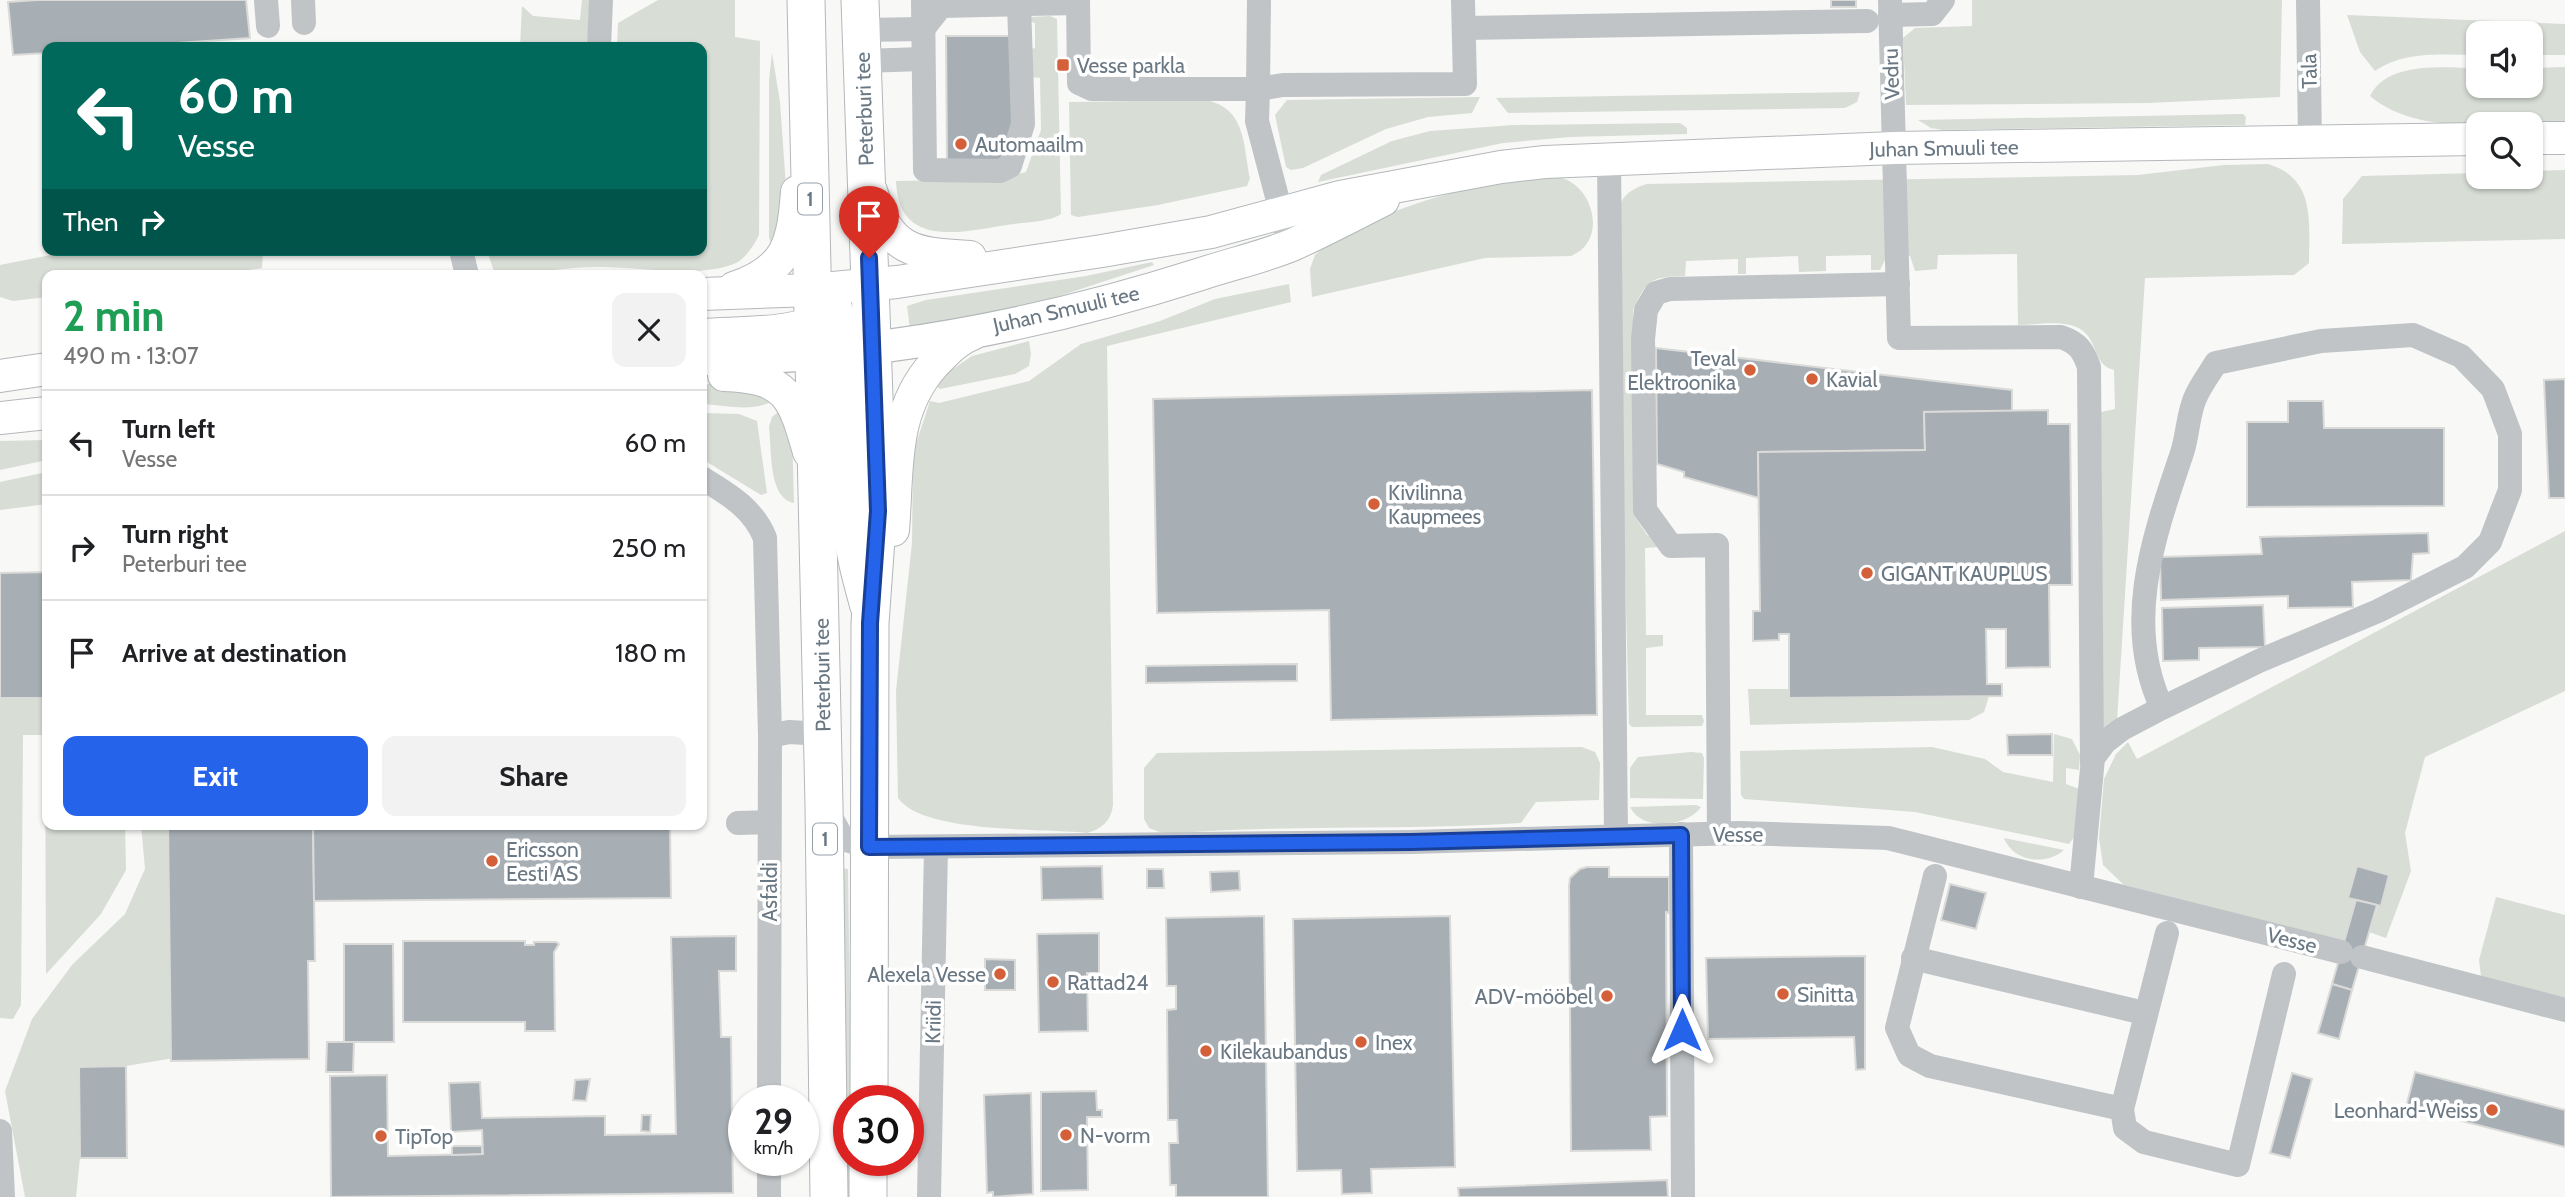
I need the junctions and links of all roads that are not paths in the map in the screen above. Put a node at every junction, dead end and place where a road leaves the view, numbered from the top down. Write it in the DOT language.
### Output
graph roads {
  1 [pos="266,0"];
  2 [pos="601,0"];
  3 [pos="806,0"];
  4 [pos="923,0"];
  5 [pos="1259,0"];
  6 [pos="1463,0"];
  7 [pos="1943,0"];
  8 [pos="2308,0"];
  9 [pos="982,2"];
  10 [pos="1078,2"];
  11 [pos="1019,4"];
  12 [pos="1882,12"];
  13 [pos="268,26"];
  14 [pos="1464,28"];
  15 [pos="923,29"];
  16 [pos="861,30"];
  17 [pos="599,42"];
  18 [pos="923,59"];
  19 [pos="1258,89"];
  20 [pos="807,109"];
  21 [pos="2543,138"];
  22 [pos="2565,138"];
  23 [pos="2466,139"];
  24 [pos="2310,142"];
  25 [pos="1894,148"];
  26 [pos="1609,159"];
  27 [pos="866,174"];
  28 [pos="1412,186"];
  29 [pos="1281,213"];
  30 [pos="1290,246"];
  31 [pos="1034,260"];
  32 [pos="870,284"];
  33 [pos="1898,284"];
  34 [pos="711,294"];
  35 [pos="992,327"];
  36 [pos="832,330"];
  37 [pos="707,335"];
  38 [pos="707,359"];
  39 [pos="42,370"];
  40 [pos="707,375"];
  41 [pos="0,376"];
  42 [pos="42,414"];
  43 [pos="0,418"];
  44 [pos="707,481"];
  45 [pos="817,481"];
  46 [pos="870,623"];
  47 [pos="2162,708"];
  48 [pos="823,734"];
  49 [pos="770,736"];
  50 [pos="2092,762"];
  51 [pos="824,805"];
  52 [pos="769,822"];
  53 [pos="738,823"];
  54 [pos="1719,833"];
  55 [pos="1681,835"];
  56 [pos="1616,836"];
  57 [pos="936,846"];
  58 [pos="869,847"];
  59 [pos="1935,876"];
  60 [pos="2081,887"];
  61 [pos="2166,933"];
  62 [pos="1913,958"];
  63 [pos="2284,974"];
  64 [pos="2565,1010"];
  65 [pos="2144,1013"];
  66 [pos="769,1085"];
  67 [pos="869,1085"];
  68 [pos="2122,1110"];
  69 [pos="0,1131"];
  70 [pos="769,1176"];
  71 [pos="869,1176"];
  72 [pos="3,1197"];
  73 [pos="769,1197"];
  74 [pos="829,1197"];
  75 [pos="868,1197"];
  76 [pos="929,1197"];
  77 [pos="1683,1197"];
  1 -- 13 [label="street"];
  2 -- 17 [label="street"];
  3 -- 20 [label="highway, Peterburi tee / 1"];
  4 -- 15 [label="street"];
  5 -- 19 [label="street"];
  6 -- 14 [label="street"];
  7 -- 12 [label="street"];
  8 -- 24 [label="street, Tala"];
  9 -- 11 [label="street"];
  9 -- 15 [label="street"];
  10 -- 11 [label="street"];
  10 -- 19 [label="street"];
  11 -- 18 [label="street"];
  12 -- 14 [label="street"];
  12 -- 25 [label="street, Vedru"];
  14 -- 19 [label="street"];
  15 -- 16 [label="street"];
  15 -- 18 [label="street"];
  16 -- 18 [label="street"];
  16 -- 27 [label="highway, Peterburi tee / 1"];
  19 -- 29 [label="street"];
  20 -- 34 [label="main road"];
  20 -- 36 [label="highway, Peterburi tee / 1"];
  21 -- 22 [label="main road"];
  23 -- 24 [label="main road, Juhan Smuuli tee"];
  24 -- 25 [label="main road, Juhan Smuuli tee"];
  25 -- 26 [label="main road, Juhan Smuuli tee"];
  25 -- 33 [label="street, Vedru"];
  26 -- 28 [label="main road, Juhan Smuuli tee"];
  26 -- 56 [label="street"];
  27 -- 31 [label="main road"];
  27 -- 32 [label="highway, Peterburi tee / 1"];
  28 -- 29 [label="main road, Juhan Smuuli tee"];
  28 -- 30 [label="main road, Juhan Smuuli tee"];
  29 -- 30 [label="street"];
  29 -- 31 [label="main road, Juhan Smuuli tee"];
  30 -- 35 [label="main road, Juhan Smuuli tee"];
  31 -- 32 [label="main road, Juhan Smuuli tee"];
  32 -- 36 [label="highway, Peterburi tee / 1"];
  32 -- 36 [label="main road, Juhan Smuuli tee"];
  33 -- 50 [label="street, Vedru"];
  33 -- 54 [label="street"];
  34 -- 36 [label="main road, Juhan Smuuli tee"];
  35 -- 36 [label="main road, Juhan Smuuli tee"];
  35 -- 46 [label="main road"];
  36 -- 37 [label="main road"];
  36 -- 38 [label="main road, Juhan Smuuli tee"];
  36 -- 45 [label="highway, Peterburi tee / 1"];
  36 -- 46 [label="highway, Peterburi tee / 1"];
  39 -- 41 [label="main road"];
  40 -- 45 [label="main road"];
  42 -- 43 [label="main road"];
  44 -- 49 [label="street, Asfaldi"];
  45 -- 48 [label="highway, Peterburi tee / 1"];
  46 -- 58 [label="highway, Peterburi tee / 1"];
  47 -- 47 [label="street"];
  47 -- 50 [label="street"];
  48 -- 49 [label="street"];
  48 -- 51 [label="highway, Peterburi tee / 1"];
  49 -- 52 [label="street, Asfaldi"];
  50 -- 60 [label="street"];
  51 -- 58 [label="street, Peterburi tee"];
  51 -- 74 [label="highway, Peterburi tee / 1"];
  52 -- 53 [label="street"];
  52 -- 66 [label="street, Asfaldi"];
  54 -- 55 [label="street, Vesse"];
  54 -- 60 [label="street, Vesse"];
  55 -- 56 [label="street, Vesse"];
  55 -- 77 [label="street"];
  56 -- 57 [label="street, Vesse"];
  57 -- 58 [label="street, Vesse"];
  57 -- 76 [label="street, Kriidi"];
  58 -- 67 [label="highway, Peterburi tee / 1"];
  59 -- 62 [label="street"];
  60 -- 64 [label="street, Vesse"];
  61 -- 65 [label="street"];
  62 -- 65 [label="street"];
  62 -- 68 [label="street"];
  63 -- 68 [label="street"];
  65 -- 68 [label="street"];
  69 -- 72 [label="street"];
  70 -- 73 [label="street"];
  71 -- 75 [label="highway"];
}
